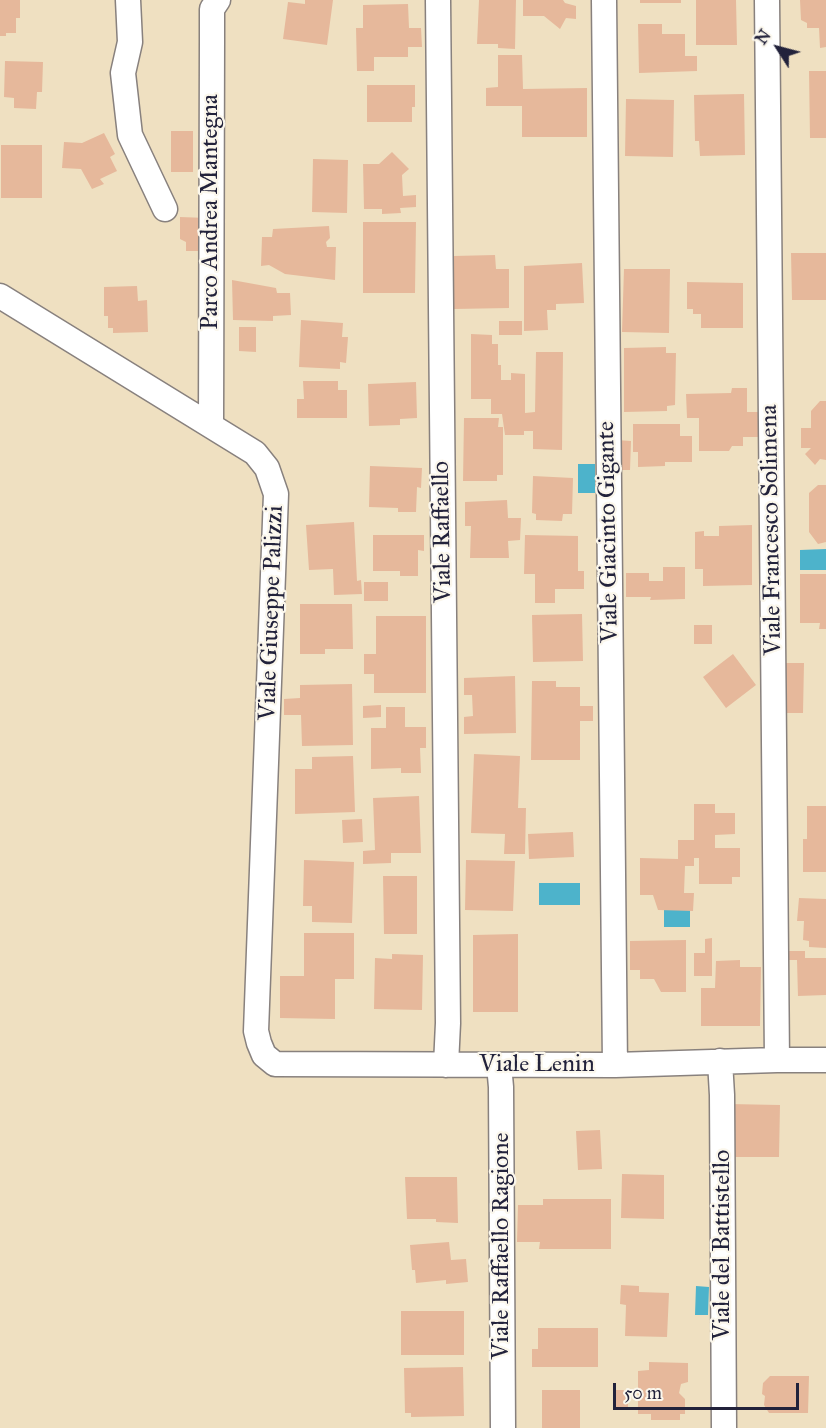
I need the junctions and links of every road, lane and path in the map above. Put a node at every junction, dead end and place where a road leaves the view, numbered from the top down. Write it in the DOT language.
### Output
graph roads {
  1 [pos="128,0"];
  2 [pos="218,0"];
  3 [pos="438,0"];
  4 [pos="603,0"];
  5 [pos="767,0"];
  6 [pos="165,209"];
  7 [pos="0,296"];
  8 [pos="211,425"];
  9 [pos="258,1043"];
  10 [pos="777,1060"];
  11 [pos="826,1060"];
  12 [pos="720,1061"];
  13 [pos="446,1065"];
  14 [pos="499,1065"];
  15 [pos="615,1065"];
  16 [pos="503,1428"];
  17 [pos="724,1428"];
  1 -- 6 [label="street"];
  2 -- 8 [label="street, Parco Andrea Mantegna"];
  3 -- 13 [label="street, Viale Raffaello"];
  4 -- 15 [label="street, Viale Giacinto Gigante"];
  5 -- 10 [label="street, Viale Francesco Solimena"];
  7 -- 8 [label="street, Viale Giuseppe Palizzi"];
  8 -- 9 [label="street, Viale Giuseppe Palizzi"];
  9 -- 13 [label="street, Viale Lenin"];
  10 -- 11 [label="street, Viale Lenin"];
  10 -- 12 [label="street, Viale Lenin"];
  12 -- 15 [label="street, Viale Lenin"];
  12 -- 17 [label="street, Viale del Battistello"];
  13 -- 14 [label="street, Viale Lenin"];
  14 -- 15 [label="street, Viale Lenin"];
  14 -- 16 [label="street, Viale Raffaello Ragione"];
}
